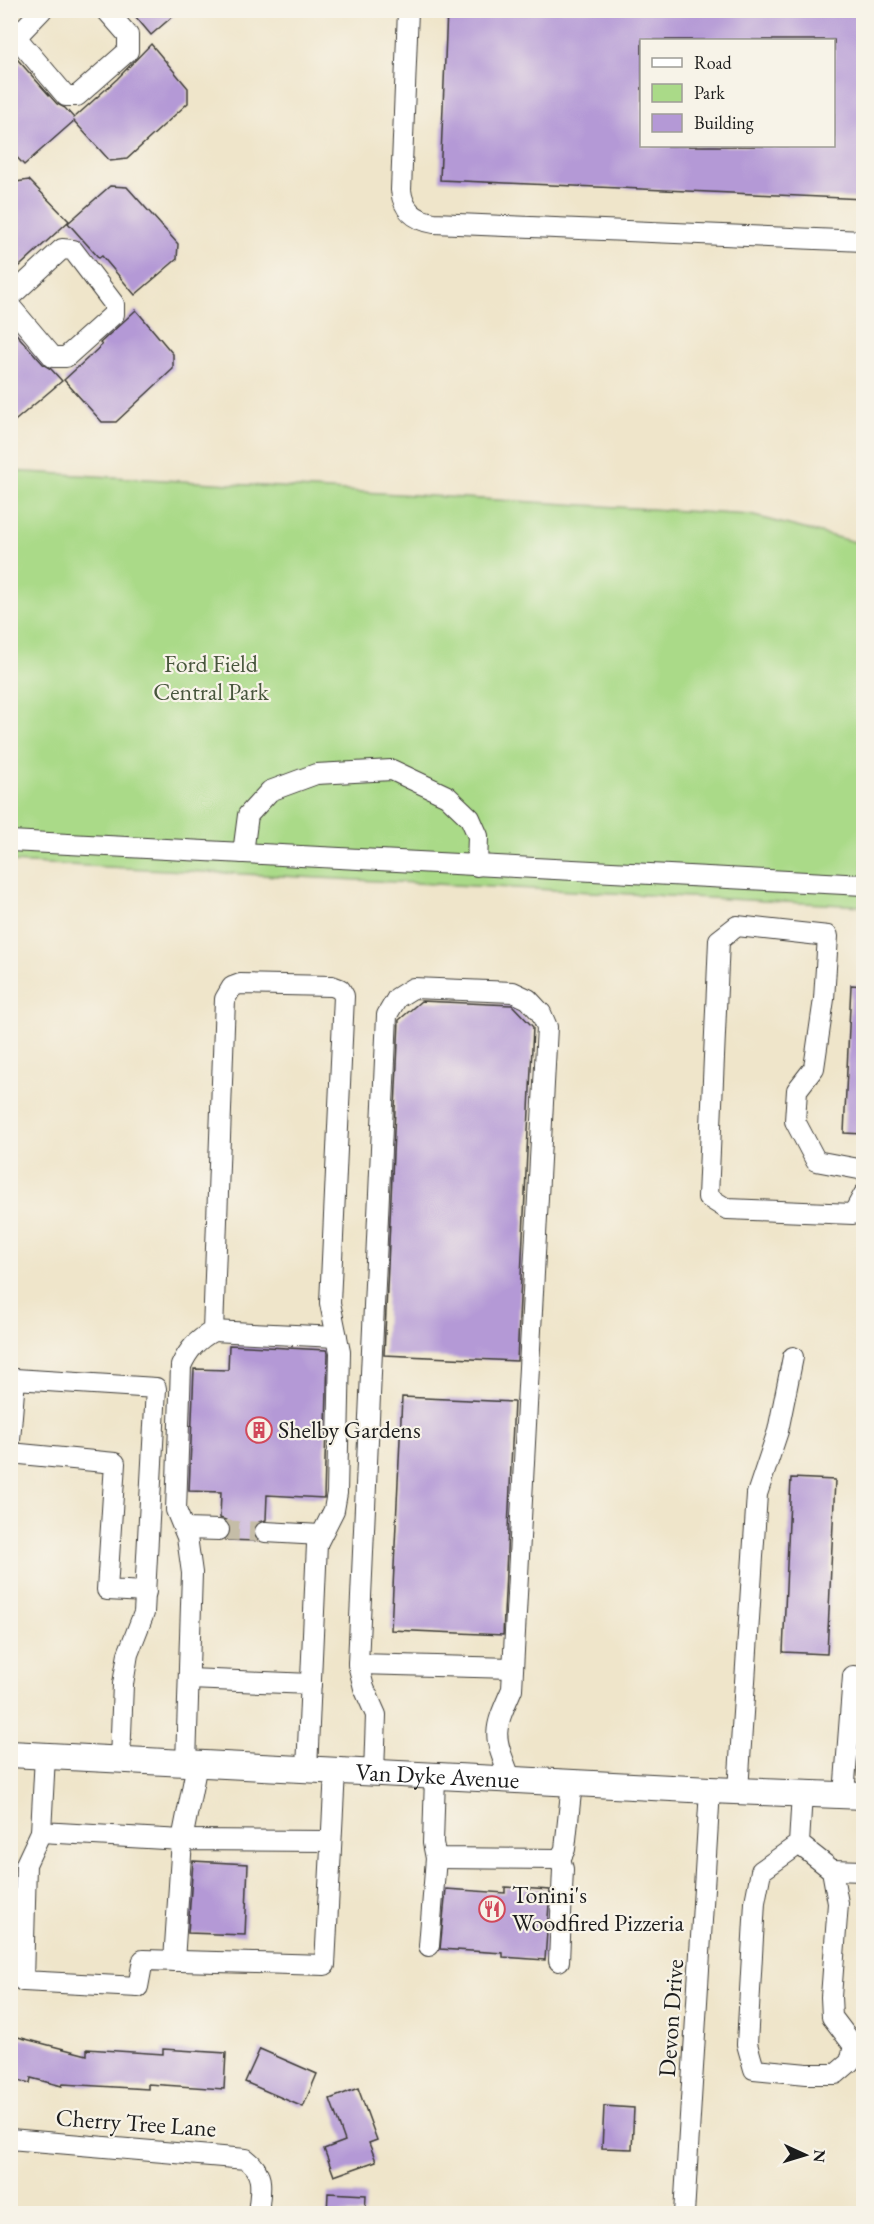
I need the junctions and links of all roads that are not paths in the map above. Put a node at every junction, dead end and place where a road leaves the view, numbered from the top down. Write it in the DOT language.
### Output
graph roads {
  1 [pos="42,10"];
  2 [pos="106,10"];
  3 [pos="408,10"];
  4 [pos="13,37"];
  5 [pos="864,241"];
  6 [pos="10,297"];
  7 [pos="10,306"];
  8 [pos="10,842"];
  9 [pos="243,853"];
  10 [pos="477,866"];
  11 [pos="864,885"];
  12 [pos="864,1170"];
  13 [pos="864,1194"];
  14 [pos="213,1330"];
  15 [pos="337,1337"];
  16 [pos="793,1357"];
  17 [pos="10,1440"];
  18 [pos="10,1453"];
  19 [pos="184,1529"];
  20 [pos="219,1530"];
  21 [pos="265,1532"];
  22 [pos="321,1535"];
  23 [pos="146,1592"];
  24 [pos="358,1664"];
  25 [pos="513,1668"];
  26 [pos="864,1677"];
  27 [pos="189,1679"];
  28 [pos="311,1684"];
  29 [pos="10,1754"];
  30 [pos="45,1756"];
  31 [pos="120,1760"];
  32 [pos="191,1763"];
  33 [pos="307,1769"];
  34 [pos="334,1771"];
  35 [pos="374,1773"];
  36 [pos="435,1776"];
  37 [pos="510,1780"];
  38 [pos="572,1783"];
  39 [pos="710,1790"];
  40 [pos="738,1791"];
  41 [pos="802,1794"];
  42 [pos="854,1795"];
  43 [pos="41,1832"];
  44 [pos="182,1840"];
  45 [pos="331,1840"];
  46 [pos="799,1844"];
  47 [pos="436,1858"];
  48 [pos="560,1859"];
  49 [pos="832,1869"];
  50 [pos="864,1872"];
  51 [pos="429,1946"];
  52 [pos="174,1960"];
  53 [pos="559,1961"];
  54 [pos="858,2046"];
  55 [pos="10,2139"];
  56 [pos="258,2214"];
  57 [pos="684,2214"];
  1 -- 4 [label="street"];
  2 -- 4 [label="street"];
  3 -- 5 [label="street"];
  6 -- 7 [label="street"];
  8 -- 9 [label="street"];
  9 -- 10 [label="street"];
  9 -- 10 [label="street"];
  10 -- 11 [label="street"];
  12 -- 13 [label="street"];
  14 -- 15 [label="street"];
  14 -- 15 [label="street"];
  14 -- 19 [label="street"];
  15 -- 22 [label="street"];
  16 -- 40 [label="street"];
  17 -- 23 [label="street"];
  18 -- 23 [label="street"];
  19 -- 20 [label="street"];
  19 -- 27 [label="street"];
  21 -- 22 [label="street"];
  22 -- 28 [label="street"];
  23 -- 31 [label="street"];
  24 -- 25 [label="street"];
  24 -- 25 [label="street"];
  24 -- 35 [label="street"];
  25 -- 37 [label="street"];
  26 -- 42 [label="street"];
  27 -- 28 [label="street"];
  27 -- 32 [label="street"];
  28 -- 33 [label="street"];
  29 -- 30 [label="main road, Van Dyke Avenue"];
  30 -- 31 [label="main road, Van Dyke Avenue"];
  30 -- 43 [label="street"];
  31 -- 32 [label="main road, Van Dyke Avenue"];
  32 -- 33 [label="main road, Van Dyke Avenue"];
  32 -- 44 [label="street"];
  33 -- 34 [label="main road, Van Dyke Avenue"];
  34 -- 35 [label="main road, Van Dyke Avenue"];
  34 -- 45 [label="street"];
  35 -- 36 [label="main road, Van Dyke Avenue"];
  36 -- 37 [label="main road, Van Dyke Avenue"];
  36 -- 47 [label="street"];
  37 -- 38 [label="main road, Van Dyke Avenue"];
  38 -- 39 [label="main road, Van Dyke Avenue"];
  38 -- 48 [label="street"];
  39 -- 40 [label="main road, Van Dyke Avenue"];
  39 -- 57 [label="street, Devon Drive"];
  40 -- 41 [label="main road, Van Dyke Avenue"];
  41 -- 42 [label="main road, Van Dyke Avenue"];
  41 -- 46 [label="street"];
  43 -- 44 [label="street"];
  43 -- 52 [label="street"];
  44 -- 45 [label="street"];
  44 -- 52 [label="street"];
  45 -- 52 [label="street"];
  46 -- 49 [label="street"];
  46 -- 54 [label="street"];
  47 -- 48 [label="street"];
  47 -- 51 [label="street"];
  48 -- 53 [label="street"];
  49 -- 50 [label="street"];
  49 -- 54 [label="street"];
  55 -- 56 [label="street, Cherry Tree Lane"];
}
